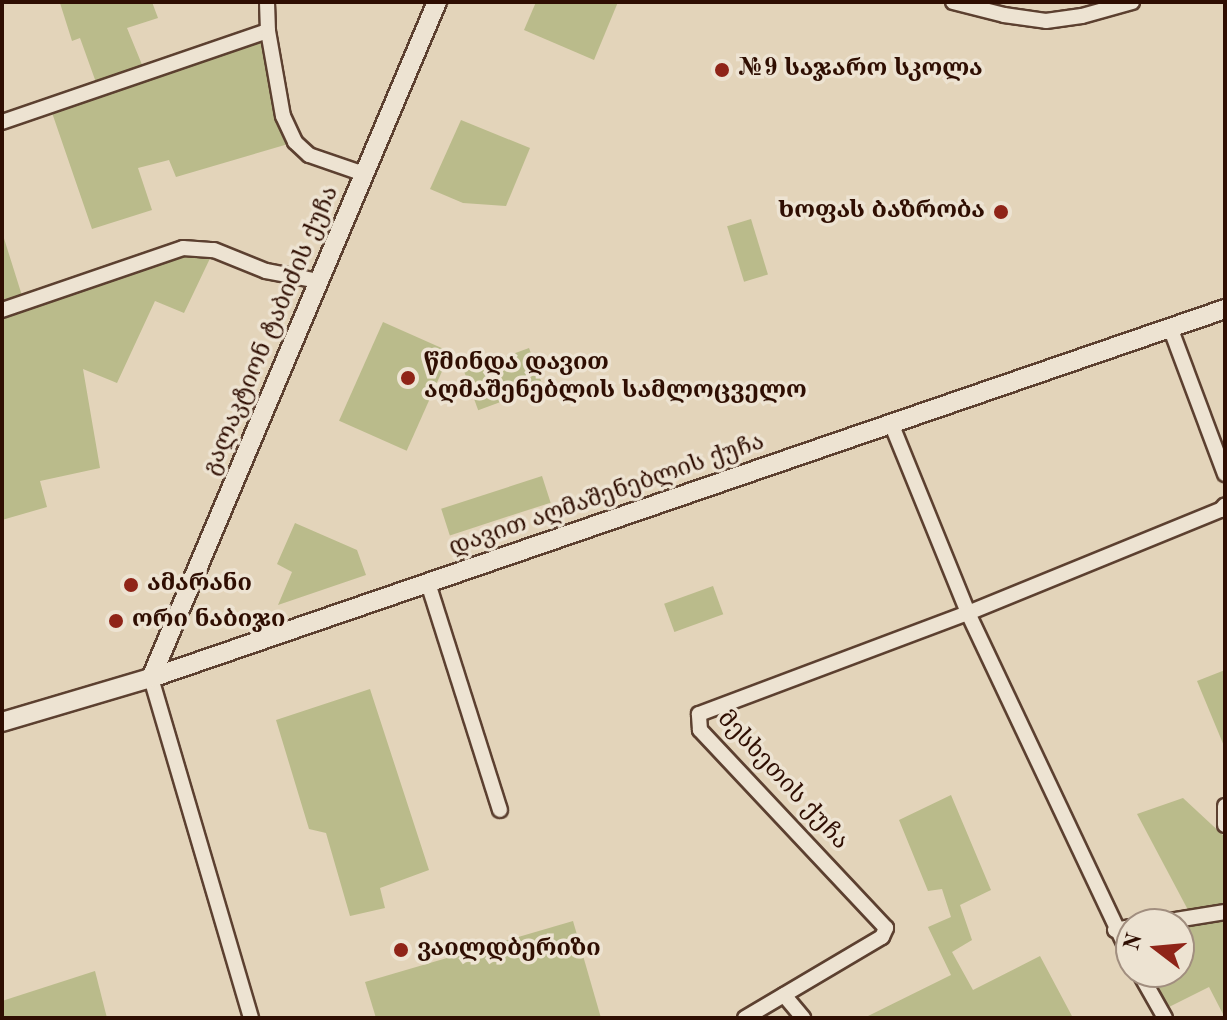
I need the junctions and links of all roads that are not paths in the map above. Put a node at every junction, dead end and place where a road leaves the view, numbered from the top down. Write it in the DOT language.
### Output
graph roads {
  1 [pos="267,2"];
  2 [pos="437,2"];
  3 [pos="953,2"];
  4 [pos="1132,2"];
  5 [pos="268,31"];
  6 [pos="2,122"];
  7 [pos="364,174"];
  8 [pos="319,281"];
  9 [pos="1225,309"];
  10 [pos="2,310"];
  11 [pos="1170,327"];
  12 [pos="891,423"];
  13 [pos="1225,474"];
  14 [pos="1225,505"];
  15 [pos="428,583"];
  16 [pos="968,613"];
  17 [pos="151,678"];
  18 [pos="2,722"];
  19 [pos="1225,806"];
  20 [pos="500,810"];
  21 [pos="1225,825"];
  22 [pos="1225,912"];
  23 [pos="1195,917"];
  24 [pos="1115,930"];
  25 [pos="1148,988"];
  26 [pos="784,995"];
  27 [pos="251,1018"];
  28 [pos="745,1018"];
  29 [pos="803,1018"];
  30 [pos="1165,1018"];
  1 -- 5 [label="street"];
  2 -- 7 [label="street, გალაკტიონ ტაბიძის ქუჩა"];
  3 -- 4 [label="street"];
  5 -- 6 [label="street"];
  5 -- 7 [label="street"];
  7 -- 8 [label="street, გალაკტიონ ტაბიძის ქუჩა"];
  8 -- 10 [label="street"];
  8 -- 17 [label="street, გალაკტიონ ტაბიძის ქუჩა"];
  9 -- 11 [label="street, დავით აღმაშენებლის ქუჩა"];
  11 -- 12 [label="street, დავით აღმაშენებლის ქუჩა"];
  11 -- 13 [label="street"];
  12 -- 15 [label="street, დავით აღმაშენებლის ქუჩა"];
  12 -- 16 [label="street"];
  14 -- 16 [label="street"];
  15 -- 17 [label="street, დავით აღმაშენებლის ქუჩა"];
  15 -- 20 [label="street"];
  16 -- 24 [label="street"];
  16 -- 26 [label="street, მესხეთის ქუჩა"];
  17 -- 18 [label="street, დავით აღმაშენებლის ქუჩა"];
  17 -- 27 [label="street"];
  19 -- 21 [label="street"];
  22 -- 23 [label="street"];
  25 -- 30 [label="street"];
  26 -- 28 [label="street, მესხეთის ქუჩა"];
  26 -- 29 [label="street"];
}
